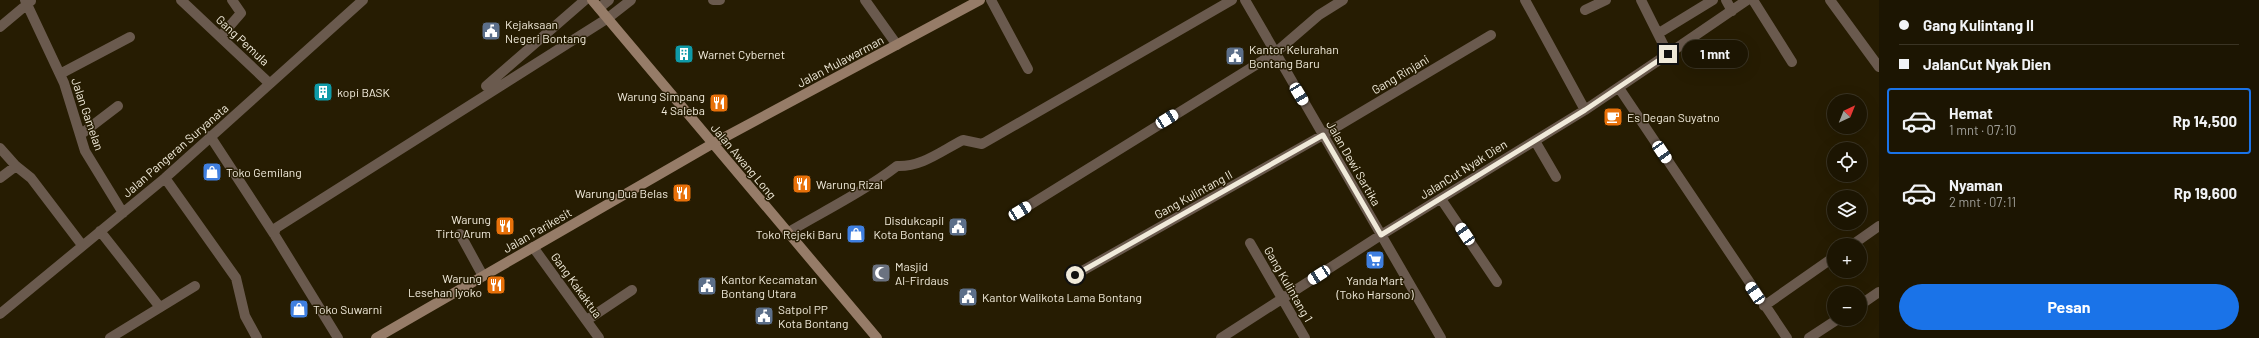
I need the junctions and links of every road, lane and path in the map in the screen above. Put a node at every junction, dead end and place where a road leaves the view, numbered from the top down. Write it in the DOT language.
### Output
graph roads {
  1 [pos="181,0"];
  2 [pos="232,0"];
  3 [pos="363,0"];
  4 [pos="585,0"];
  5 [pos="609,0"];
  6 [pos="631,0"];
  7 [pos="713,0"];
  8 [pos="720,0"];
  9 [pos="865,0"];
  10 [pos="980,0"];
  11 [pos="991,0"];
  12 [pos="1232,0"];
  13 [pos="1245,0"];
  14 [pos="1343,0"];
  15 [pos="1525,0"];
  16 [pos="1606,0"];
  17 [pos="1641,0"];
  18 [pos="1714,0"];
  19 [pos="1726,0"];
  20 [pos="1747,0"];
  21 [pos="1753,0"];
  22 [pos="1830,0"];
  23 [pos="28,1"];
  24 [pos="965,3"];
  25 [pos="595,4"];
  26 [pos="1586,10"];
  27 [pos="1732,11"];
  28 [pos="608,18"];
  29 [pos="0,27"];
  30 [pos="1659,33"];
  31 [pos="130,36"];
  32 [pos="221,36"];
  33 [pos="1491,36"];
  34 [pos="897,45"];
  35 [pos="1275,53"];
  36 [pos="1668,54"];
  37 [pos="1792,62"];
  38 [pos="1879,67"];
  39 [pos="1028,69"];
  40 [pos="60,74"];
  41 [pos="269,83"];
  42 [pos="486,86"];
  43 [pos="1620,88"];
  44 [pos="118,106"];
  45 [pos="1585,110"];
  46 [pos="80,135"];
  47 [pos="1323,135"];
  48 [pos="210,136"];
  49 [pos="1535,141"];
  50 [pos="712,144"];
  51 [pos="0,148"];
  52 [pos="16,166"];
  53 [pos="1556,177"];
  54 [pos="0,178"];
  55 [pos="165,178"];
  56 [pos="1441,199"];
  57 [pos="1020,211"];
  58 [pos="122,212"];
  59 [pos="1879,226"];
  60 [pos="100,231"];
  61 [pos="787,232"];
  62 [pos="274,234"];
  63 [pos="460,234"];
  64 [pos="1381,235"];
  65 [pos="1862,238"];
  66 [pos="1250,243"];
  67 [pos="82,245"];
  68 [pos="533,247"];
  69 [pos="1827,262"];
  70 [pos="1075,275"];
  71 [pos="483,276"];
  72 [pos="1497,282"];
  73 [pos="195,286"];
  74 [pos="632,290"];
  75 [pos="1879,292"];
  76 [pos="1282,298"];
  77 [pos="1867,300"];
  78 [pos="159,306"];
  79 [pos="1764,306"];
  80 [pos="0,314"];
  81 [pos="586,320"];
  82 [pos="1828,326"];
  83 [pos="110,338"];
  84 [pos="257,338"];
  85 [pos="338,338"];
  86 [pos="376,338"];
  87 [pos="599,338"];
  88 [pos="877,338"];
  89 [pos="1221,338"];
  90 [pos="1305,338"];
  91 [pos="1442,338"];
  92 [pos="1787,338"];
  93 [pos="1810,338"];
  1 -- 32 [label="street, Gang Pemula"];
  2 -- 32 [label="street"];
  3 -- 41 [label="street, Jalan Pangeran Suryanata"];
  4 -- 42 [label="street"];
  5 -- 25 [label="street"];
  6 -- 28 [label="street"];
  7 -- 8 [label="street"];
  9 -- 34 [label="street"];
  10 -- 24 [label="street, Jalan Mulawarman"];
  11 -- 39 [label="street"];
  12 -- 61 [label="street"];
  13 -- 35 [label="street, Jalan Dewi Sartika"];
  14 -- 35 [label="street"];
  15 -- 45 [label="street"];
  16 -- 26 [label="street"];
  17 -- 30 [label="street"];
  18 -- 30 [label="street"];
  19 -- 27 [label="street"];
  20 -- 27 [label="street, JalanCut Nyak Dien"];
  21 -- 37 [label="street"];
  22 -- 38 [label="street"];
  23 -- 29 [label="street"];
  23 -- 40 [label="street, Jalan Gamelan"];
  24 -- 34 [label="street, Jalan Mulawarman"];
  25 -- 28 [label="street, Jalan Awang Long"];
  27 -- 36 [label="street, JalanCut Nyak Dien"];
  28 -- 50 [label="street, Jalan Awang Long"];
  28 -- 62 [label="street"];
  30 -- 36 [label="street"];
  31 -- 40 [label="street"];
  32 -- 41 [label="street, Gang Pemula"];
  33 -- 47 [label="street, Gang Rinjani"];
  34 -- 50 [label="street, Jalan Mulawarman"];
  35 -- 47 [label="street, Jalan Dewi Sartika"];
  35 -- 57 [label="street"];
  36 -- 43 [label="street, JalanCut Nyak Dien"];
  40 -- 46 [label="street, Jalan Gamelan"];
  41 -- 48 [label="street, Jalan Pangeran Suryanata"];
  43 -- 45 [label="street, JalanCut Nyak Dien"];
  43 -- 79 [label="street"];
  44 -- 46 [label="street"];
  45 -- 49 [label="street, JalanCut Nyak Dien"];
  46 -- 58 [label="street, Jalan Gamelan"];
  47 -- 64 [label="street, Jalan Dewi Sartika"];
  47 -- 70 [label="street, Gang Kulintang II"];
  48 -- 55 [label="street, Jalan Pangeran Suryanata"];
  48 -- 62 [label="street"];
  49 -- 53 [label="street"];
  49 -- 56 [label="street, JalanCut Nyak Dien"];
  50 -- 61 [label="street, Jalan Awang Long"];
  50 -- 68 [label="street, Jalan Parikesit"];
  51 -- 52 [label="street"];
  52 -- 54 [label="street"];
  52 -- 67 [label="street"];
  55 -- 58 [label="street, Jalan Pangeran Suryanata"];
  55 -- 84 [label="street"];
  56 -- 64 [label="street, JalanCut Nyak Dien"];
  56 -- 72 [label="street"];
  58 -- 60 [label="street, Jalan Pangeran Suryanata"];
  59 -- 65 [label="street"];
  60 -- 67 [label="street, Jalan Pangeran Suryanata"];
  60 -- 78 [label="street"];
  61 -- 88 [label="street, Jalan Awang Long"];
  62 -- 85 [label="street"];
  63 -- 71 [label="street"];
  64 -- 76 [label="street, JalanCut Nyak Dien"];
  64 -- 91 [label="street, Jalan Dewi Sartika"];
  66 -- 76 [label="street, Gang Kulintang 1"];
  67 -- 80 [label="street, Jalan Pangeran Suryanata"];
  68 -- 71 [label="street, Jalan Parikesit"];
  68 -- 81 [label="street, Gang Kakaktua"];
  69 -- 79 [label="street"];
  71 -- 86 [label="street, Jalan Parikesit"];
  73 -- 78 [label="street"];
  74 -- 81 [label="street"];
  75 -- 77 [label="street"];
  76 -- 89 [label="street, JalanCut Nyak Dien"];
  76 -- 90 [label="street, Gang Kulintang 1"];
  78 -- 83 [label="street"];
  79 -- 92 [label="street"];
  81 -- 87 [label="street, Gang Kakaktua"];
  82 -- 93 [label="street"];
}
